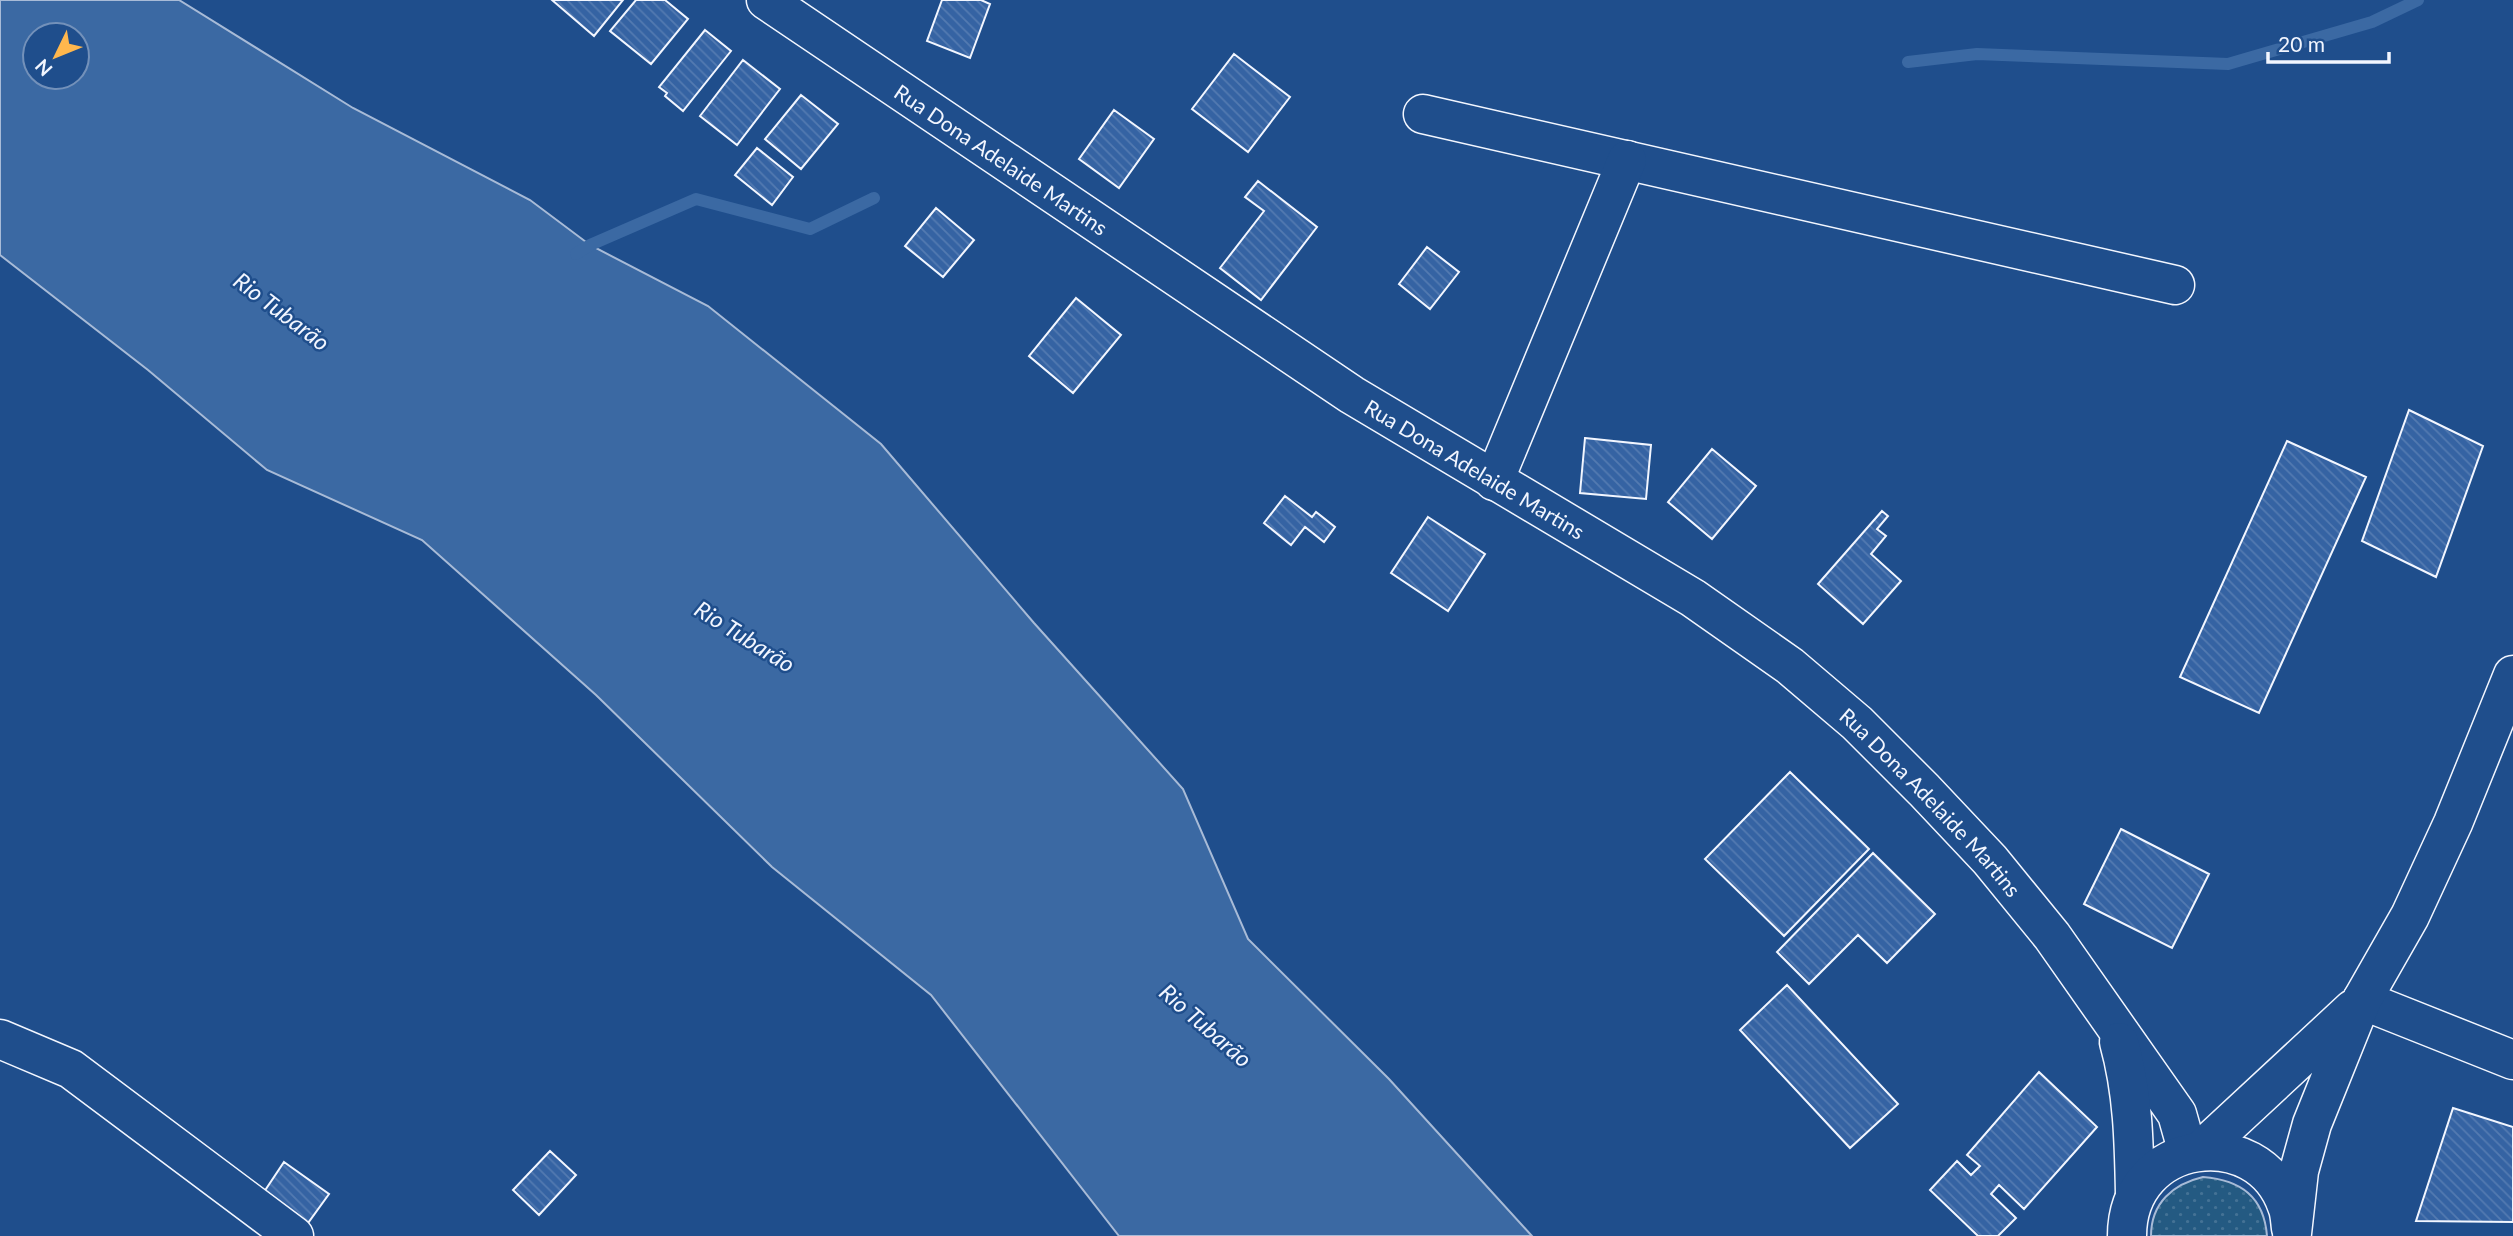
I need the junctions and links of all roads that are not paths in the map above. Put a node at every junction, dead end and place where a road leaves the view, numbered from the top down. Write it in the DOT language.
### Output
graph roads {
  1 [pos="766,0"];
  2 [pos="1423,114"];
  3 [pos="1627,160"];
  4 [pos="2175,285"];
  5 [pos="1494,481"];
  6 [pos="2513,675"];
  7 [pos="2362,1000"];
  8 [pos="2112,1019"];
  9 [pos="0,1039"];
  10 [pos="2513,1060"];
  11 [pos="2195,1152"];
  12 [pos="2135,1194"];
  13 [pos="2292,1234"];
  14 [pos="294,1236"];
  15 [pos="2127,1236"];
  1 -- 5 [label="street, Rua Dona Adelaide Martins"];
  2 -- 3 [label="street"];
  3 -- 4 [label="street"];
  3 -- 5 [label="street"];
  5 -- 8 [label="street, Rua Dona Adelaide Martins"];
  6 -- 7 [label="street"];
  7 -- 10 [label="street"];
  7 -- 11 [label="street"];
  7 -- 13 [label="street"];
  8 -- 11 [label="street, Rua Dona Adelaide Martins"];
  8 -- 12 [label="street, Rua Dona Adelaide Martins"];
  9 -- 14 [label="street"];
  11 -- 12 [label="street"];
  11 -- 13 [label="street"];
  12 -- 15 [label="street"];
}
